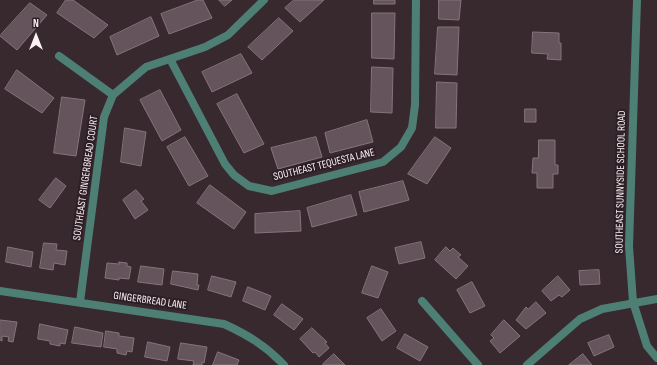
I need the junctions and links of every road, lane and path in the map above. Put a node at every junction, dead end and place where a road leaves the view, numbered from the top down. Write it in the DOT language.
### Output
graph roads {
  1 [pos="264,0"];
  2 [pos="416,0"];
  3 [pos="637,0"];
  4 [pos="59,56"];
  5 [pos="170,59"];
  6 [pos="113,95"];
  7 [pos="0,291"];
  8 [pos="657,299"];
  9 [pos="422,301"];
  10 [pos="80,302"];
  11 [pos="633,302"];
  12 [pos="657,358"];
  13 [pos="284,365"];
  14 [pos="478,365"];
  15 [pos="527,365"];
  1 -- 5 [label="street, SOUTHEAST GINGERBREAD COURT"];
  2 -- 5 [label="street, SOUTHEAST TEQUESTA LANE"];
  3 -- 11 [label="street, SOUTHEAST SUNNYSIDE SCHOOL ROAD"];
  4 -- 6 [label="street"];
  5 -- 6 [label="street, SOUTHEAST GINGERBREAD COURT"];
  6 -- 10 [label="street, SOUTHEAST GINGERBREAD COURT"];
  7 -- 10 [label="street, GINGERBREAD LANE"];
  8 -- 11 [label="street"];
  9 -- 14 [label="street"];
  10 -- 13 [label="street, GINGERBREAD LANE"];
  11 -- 12 [label="street, SOUTHEAST SUNNYSIDE SCHOOL ROAD"];
  11 -- 15 [label="street"];
}
